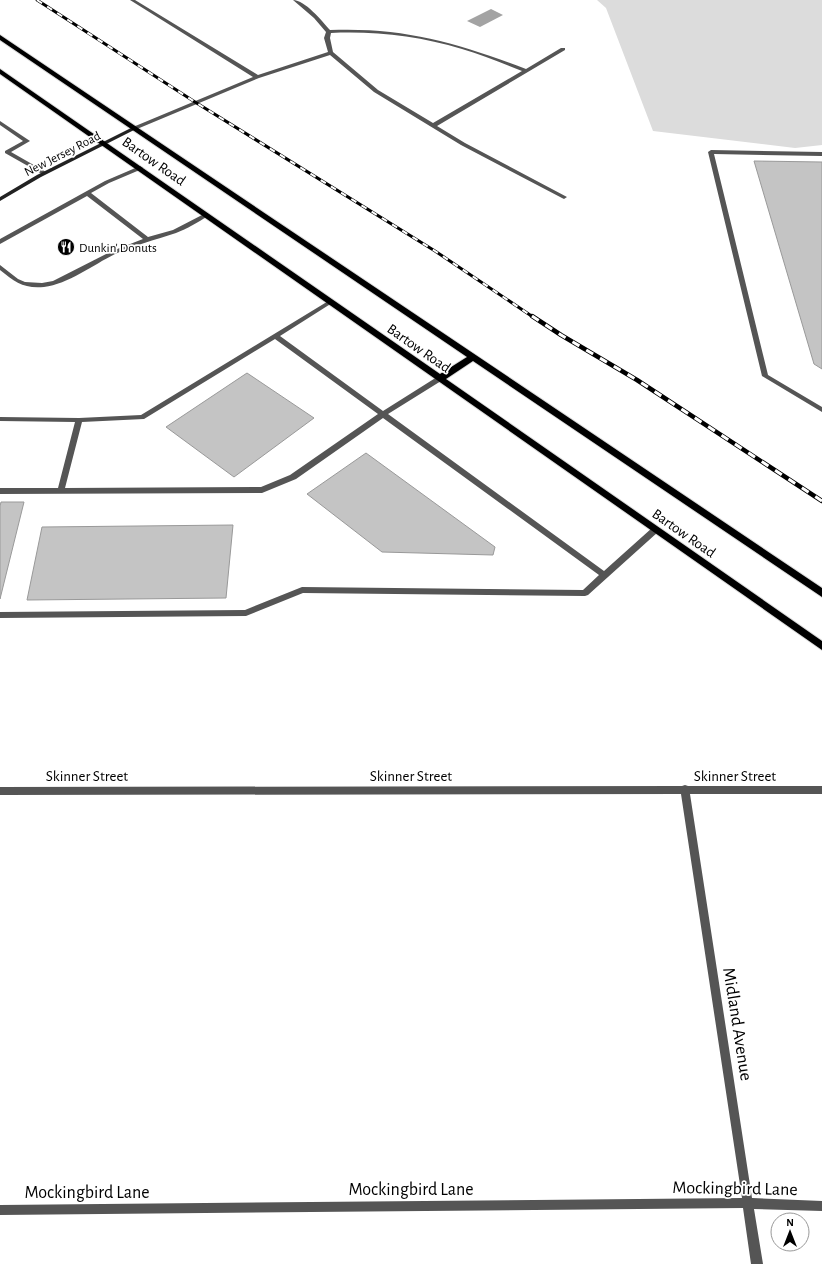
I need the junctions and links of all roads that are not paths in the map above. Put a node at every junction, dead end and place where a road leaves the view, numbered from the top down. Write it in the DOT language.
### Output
graph roads {
  1 [pos="132,0"];
  2 [pos="306,0"];
  3 [pos="297,1"];
  4 [pos="329,32"];
  5 [pos="0,37"];
  6 [pos="563,49"];
  7 [pos="331,53"];
  8 [pos="0,71"];
  9 [pos="527,71"];
  10 [pos="257,77"];
  11 [pos="0,123"];
  12 [pos="433,126"];
  13 [pos="135,128"];
  14 [pos="104,143"];
  15 [pos="7,152"];
  16 [pos="822,154"];
  17 [pos="0,156"];
  18 [pos="140,168"];
  19 [pos="44,173"];
  20 [pos="87,193"];
  21 [pos="564,197"];
  22 [pos="0,200"];
  23 [pos="206,215"];
  24 [pos="147,239"];
  25 [pos="0,242"];
  26 [pos="0,267"];
  27 [pos="330,302"];
  28 [pos="275,336"];
  29 [pos="473,357"];
  30 [pos="439,379"];
  31 [pos="822,410"];
  32 [pos="383,414"];
  33 [pos="0,419"];
  34 [pos="79,420"];
  35 [pos="0,491"];
  36 [pos="61,491"];
  37 [pos="655,530"];
  38 [pos="604,575"];
  39 [pos="822,593"];
  40 [pos="0,615"];
  41 [pos="822,646"];
  42 [pos="0,790"];
  43 [pos="685,790"];
  44 [pos="822,790"];
  45 [pos="747,1203"];
  46 [pos="822,1206"];
  47 [pos="0,1210"];
  48 [pos="757,1264"];
  1 -- 10 [label="street"];
  2 -- 3 [label="street"];
  3 -- 4 [label="street"];
  4 -- 7 [label="street"];
  4 -- 9 [label="street"];
  5 -- 13 [label="main road, Bartow Road"];
  6 -- 9 [label="street"];
  7 -- 10 [label="street"];
  7 -- 12 [label="street"];
  8 -- 14 [label="main road, Bartow Road"];
  9 -- 12 [label="street"];
  10 -- 13 [label="street"];
  11 -- 15 [label="street"];
  12 -- 21 [label="street"];
  13 -- 14 [label="street, New Jersey Road"];
  13 -- 29 [label="main road, Bartow Road"];
  14 -- 18 [label="main road, Bartow Road"];
  14 -- 19 [label="street, New Jersey Road"];
  15 -- 17 [label="street"];
  15 -- 19 [label="street"];
  16 -- 31 [label="street"];
  18 -- 20 [label="street"];
  18 -- 23 [label="main road, Bartow Road"];
  19 -- 22 [label="street, New Jersey Road"];
  20 -- 24 [label="street"];
  20 -- 25 [label="street"];
  23 -- 24 [label="street"];
  23 -- 27 [label="main road, Bartow Road"];
  24 -- 26 [label="street"];
  27 -- 28 [label="street"];
  27 -- 30 [label="main road, Bartow Road"];
  28 -- 32 [label="street"];
  28 -- 34 [label="street"];
  29 -- 30 [label="main road"];
  29 -- 39 [label="main road, Bartow Road"];
  30 -- 32 [label="street"];
  30 -- 37 [label="main road, Bartow Road"];
  32 -- 36 [label="street"];
  32 -- 38 [label="street"];
  33 -- 34 [label="street"];
  34 -- 36 [label="street"];
  35 -- 36 [label="street"];
  37 -- 38 [label="street"];
  37 -- 41 [label="main road, Bartow Road"];
  38 -- 40 [label="street"];
  42 -- 43 [label="street, Skinner Street"];
  43 -- 44 [label="street, Skinner Street"];
  43 -- 45 [label="street, Midland Avenue"];
  45 -- 46 [label="street, Mockingbird Lane"];
  45 -- 47 [label="street, Mockingbird Lane"];
  45 -- 48 [label="street, Midland Avenue"];
}
